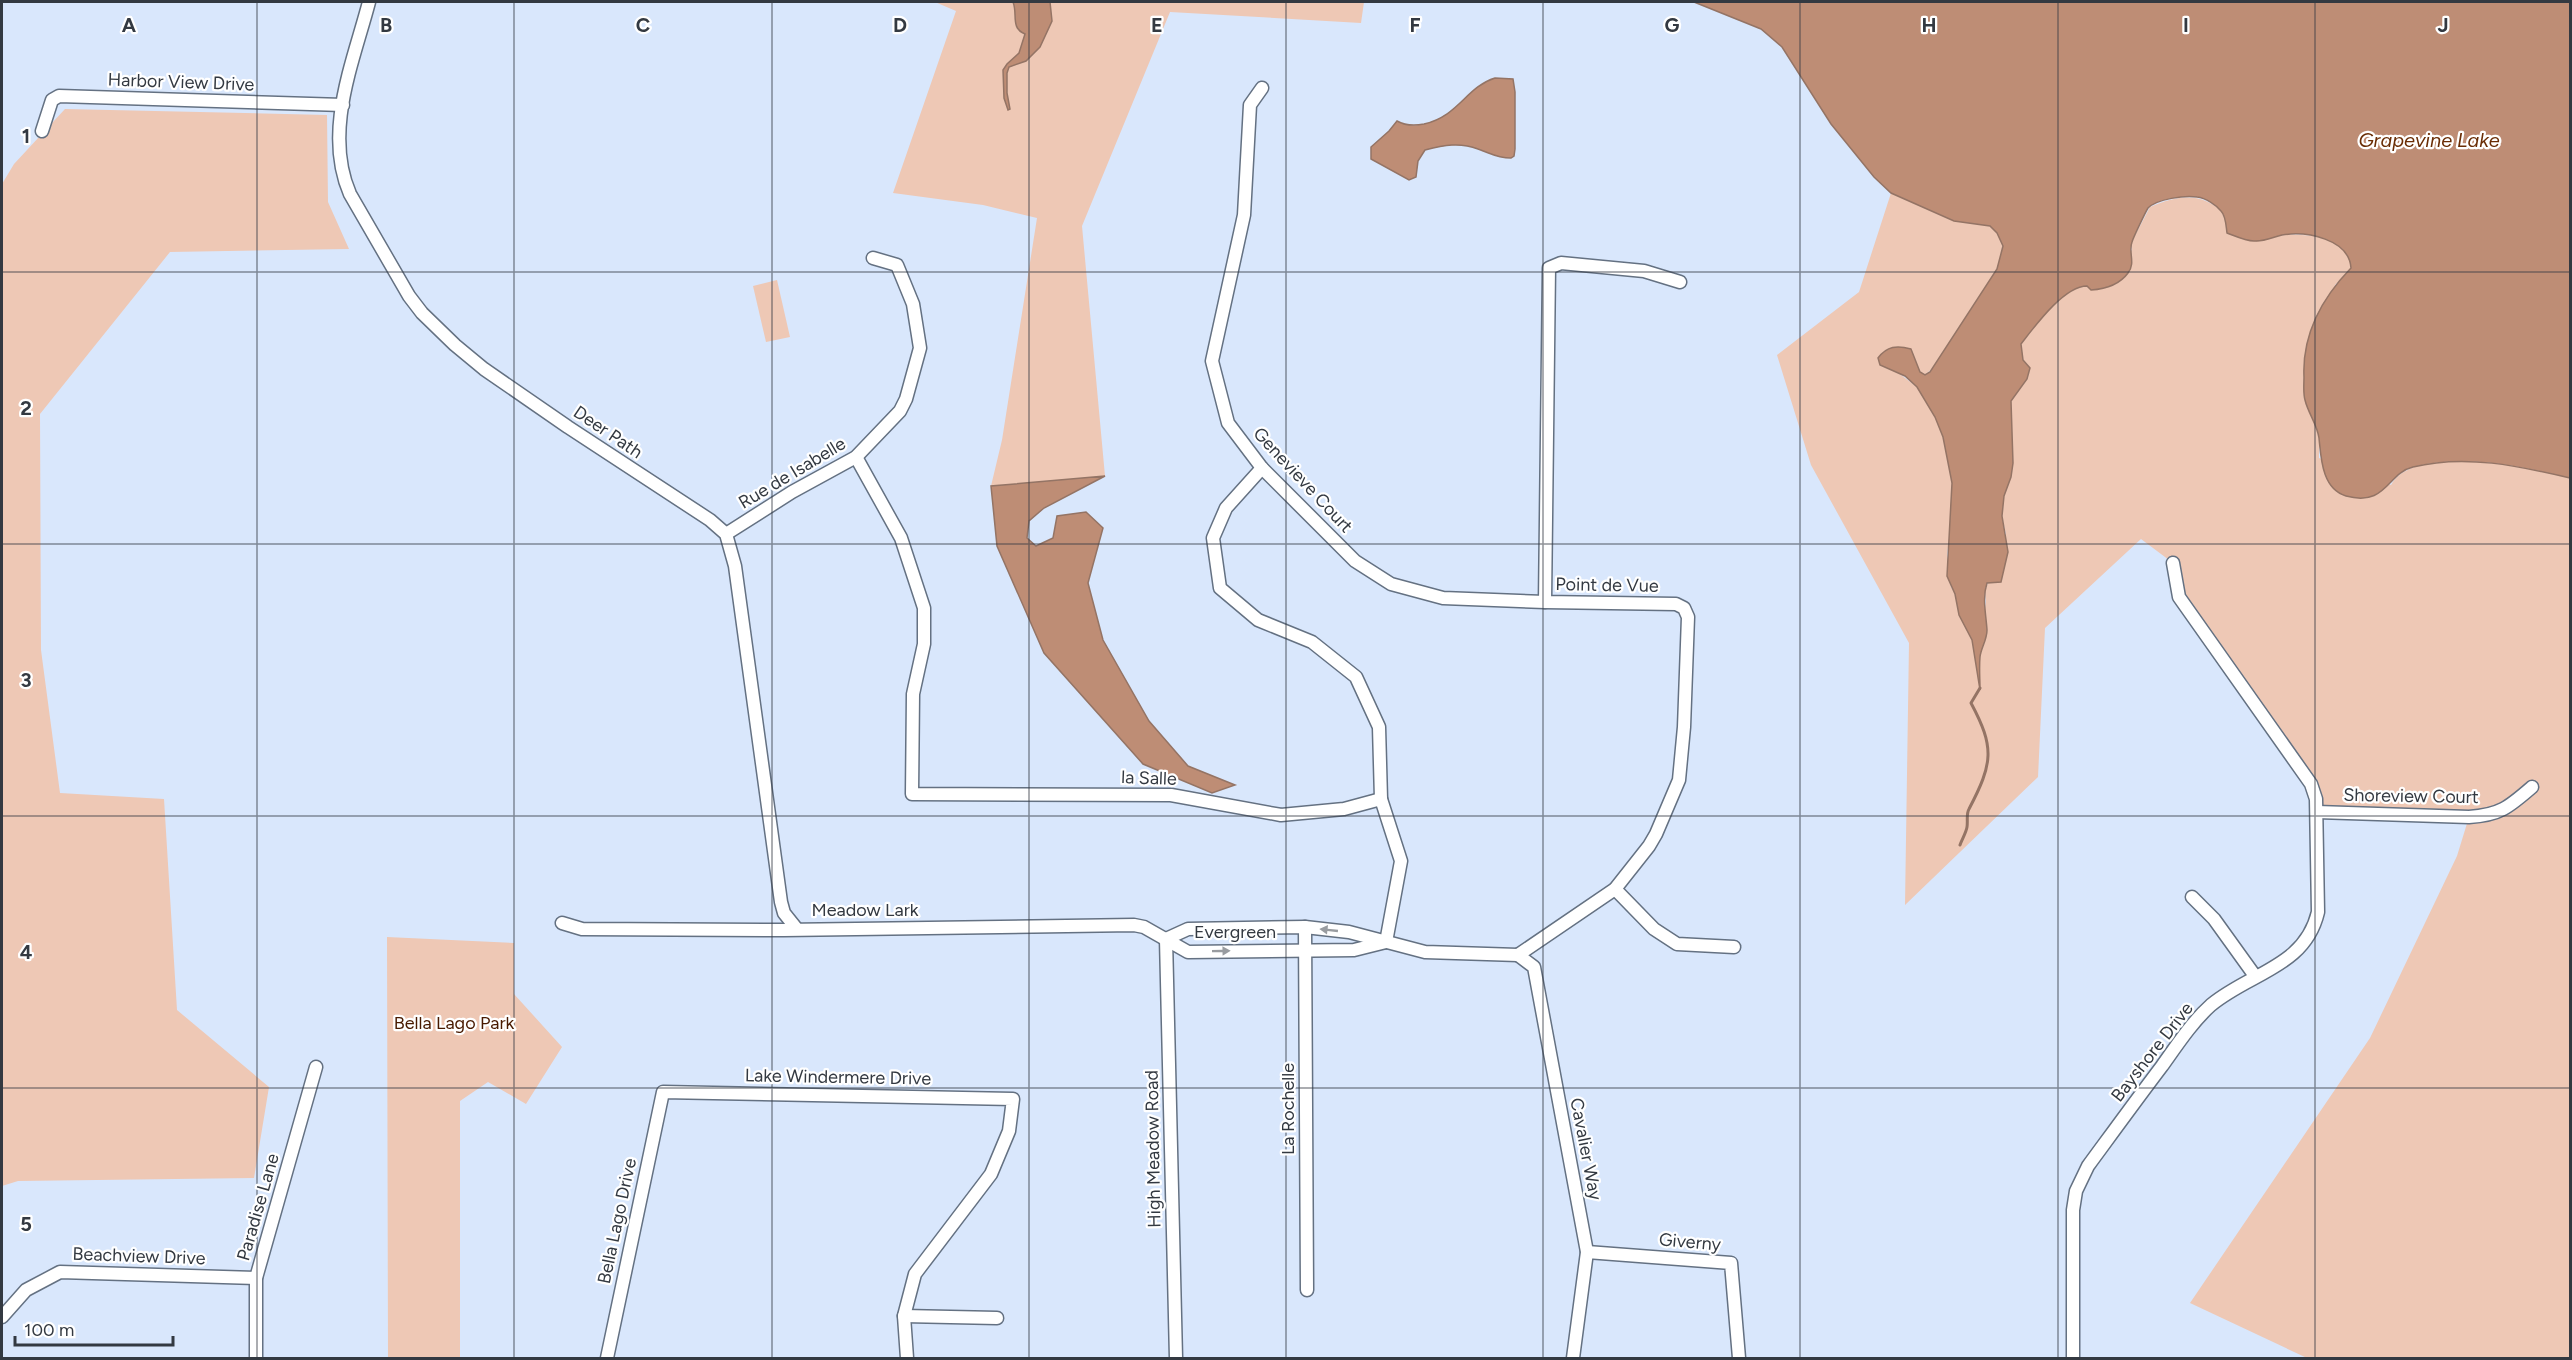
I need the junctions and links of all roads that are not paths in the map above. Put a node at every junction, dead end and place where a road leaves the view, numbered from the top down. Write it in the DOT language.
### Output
graph roads {
  1 [pos="369,2"];
  2 [pos="1262,88"];
  3 [pos="343,105"];
  4 [pos="42,131"];
  5 [pos="873,258"];
  6 [pos="1680,282"];
  7 [pos="856,457"];
  8 [pos="1262,468"];
  9 [pos="726,534"];
  10 [pos="2173,563"];
  11 [pos="1545,602"];
  12 [pos="2532,787"];
  13 [pos="1381,799"];
  14 [pos="2317,812"];
  15 [pos="1615,889"];
  16 [pos="2192,897"];
  17 [pos="562,923"];
  18 [pos="1305,927"];
  19 [pos="796,928"];
  20 [pos="1166,939"];
  21 [pos="1386,942"];
  22 [pos="1734,947"];
  23 [pos="1305,951"];
  24 [pos="1518,954"];
  25 [pos="2255,976"];
  26 [pos="316,1067"];
  27 [pos="663,1092"];
  28 [pos="1587,1252"];
  29 [pos="256,1278"];
  30 [pos="1307,1290"];
  31 [pos="904,1316"];
  32 [pos="2,1317"];
  33 [pos="997,1318"];
  34 [pos="256,1359"];
  35 [pos="607,1359"];
  36 [pos="907,1359"];
  37 [pos="1176,1359"];
  38 [pos="1573,1359"];
  39 [pos="1739,1359"];
  40 [pos="2073,1359"];
  1 -- 3 [label="street, Deer Path"];
  2 -- 8 [label="street, Genevieve Court"];
  3 -- 4 [label="street, Harbor View Drive"];
  3 -- 9 [label="street, Deer Path"];
  5 -- 7 [label="street, Rue de Isabelle"];
  6 -- 11 [label="street, Point de Vue"];
  7 -- 9 [label="street, Rue de Isabelle"];
  7 -- 13 [label="street, la Salle"];
  8 -- 11 [label="street, Genevieve Court"];
  8 -- 13 [label="street"];
  9 -- 19 [label="street"];
  10 -- 14 [label="street, Bayshore Drive"];
  11 -- 15 [label="street, Point de Vue"];
  12 -- 14 [label="street, Shoreview Court"];
  13 -- 21 [label="street"];
  14 -- 25 [label="street, Bayshore Drive"];
  15 -- 22 [label="street"];
  15 -- 24 [label="street, Point de Vue"];
  16 -- 25 [label="street"];
  17 -- 19 [label="street, Meadow Lark"];
  18 -- 20 [label="street, Evergreen"];
  21 -- 18 [label="street, Evergreen, one-way"];
  18 -- 23 [label="street, La Rochelle"];
  19 -- 20 [label="street, Meadow Lark"];
  20 -- 23 [label="street, Evergreen, one-way"];
  20 -- 37 [label="street, High Meadow Road"];
  21 -- 23 [label="street, Evergreen"];
  21 -- 24 [label="street, Evergreen"];
  23 -- 30 [label="street, La Rochelle"];
  24 -- 28 [label="street, Cavalier Way"];
  25 -- 40 [label="street, Bayshore Drive"];
  26 -- 29 [label="street, Paradise Lane"];
  27 -- 31 [label="street, Lake Windermere Drive"];
  27 -- 35 [label="street, Bella Lago Drive"];
  28 -- 38 [label="street, Cavalier Way"];
  28 -- 39 [label="street, Giverny"];
  29 -- 32 [label="street, Beachview Drive"];
  29 -- 34 [label="street, Paradise Lane"];
  31 -- 33 [label="street"];
  31 -- 36 [label="street"];
}
